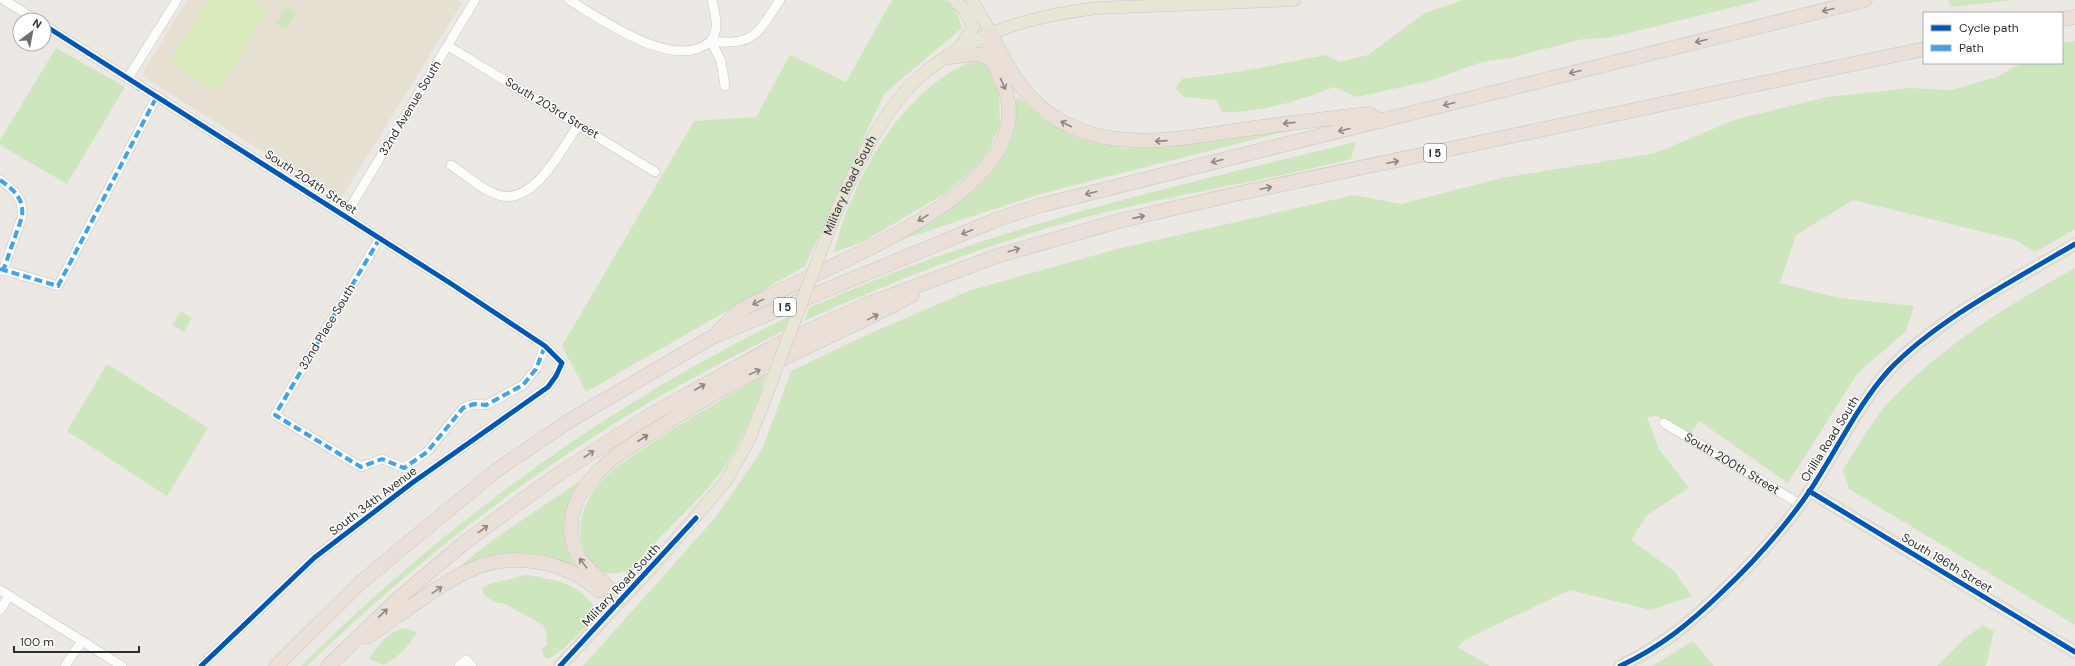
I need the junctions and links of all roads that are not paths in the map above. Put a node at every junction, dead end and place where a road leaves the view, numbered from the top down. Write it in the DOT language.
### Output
graph roads {
  1 [pos="4,0"];
  2 [pos="177,0"];
  3 [pos="475,0"];
  4 [pos="569,0"];
  5 [pos="712,0"];
  6 [pos="780,0"];
  7 [pos="954,0"];
  8 [pos="972,0"];
  9 [pos="1295,0"];
  10 [pos="1866,0"];
  11 [pos="23,12"];
  12 [pos="2075,17"];
  13 [pos="2063,19"];
  14 [pos="52,30"];
  15 [pos="990,33"];
  16 [pos="711,41"];
  17 [pos="448,46"];
  18 [pos="1923,49"];
  19 [pos="953,53"];
  20 [pos="995,65"];
  21 [pos="128,78"];
  22 [pos="725,86"];
  23 [pos="157,96"];
  24 [pos="1381,121"];
  25 [pos="579,124"];
  26 [pos="451,166"];
  27 [pos="655,172"];
  28 [pos="0,180"];
  29 [pos="344,216"];
  30 [pos="380,238"];
  31 [pos="2075,244"];
  32 [pos="2,270"];
  33 [pos="951,273"];
  34 [pos="712,337"];
  35 [pos="545,346"];
  36 [pos="562,363"];
  37 [pos="1664,423"];
  38 [pos="1810,491"];
  39 [pos="1800,504"];
  40 [pos="0,590"];
  41 [pos="9,596"];
  42 [pos="619,601"];
  43 [pos="0,610"];
  44 [pos="82,641"];
  45 [pos="2075,652"];
  46 [pos="332,663"];
  47 [pos="65,666"];
  48 [pos="122,666"];
  49 [pos="201,666"];
  50 [pos="276,666"];
  51 [pos="459,666"];
  52 [pos="472,666"];
  53 [pos="560,666"];
  54 [pos="1620,666"];
  1 -- 11 [label="street"];
  2 -- 21 [label="street"];
  3 -- 17 [label="street, 32nd Avenue South"];
  4 -- 16 [label="street"];
  5 -- 16 [label="street"];
  6 -- 16 [label="street"];
  7 -- 19 [label="main road"];
  8 -- 15 [label="main road"];
  9 -- 15 [label="main road, Military Road South"];
  10 -- 24 [label="highway, I 5, one-way"];
  12 -- 13 [label="highway"];
  14 -- 21 [label="street, South 204th Street"];
  15 -- 19 [label="main road, Military Road South"];
  15 -- 20 [label="highway"];
  24 -- 15 [label="highway, one-way"];
  16 -- 22 [label="street"];
  17 -- 25 [label="street, South 203rd Street"];
  17 -- 29 [label="street, 32nd Avenue South"];
  33 -- 18 [label="highway, I 5, one-way"];
  19 -- 20 [label="highway"];
  19 -- 42 [label="main road, Military Road South, bridge"];
  20 -- 34 [label="highway, one-way"];
  21 -- 23 [label="street, South 204th Street"];
  23 -- 29 [label="street, South 204th Street"];
  23 -- 32 [label="street"];
  24 -- 34 [label="highway, I 5, one-way"];
  25 -- 26 [label="street"];
  25 -- 27 [label="street, South 203rd Street"];
  28 -- 32 [label="street"];
  29 -- 30 [label="street, South 204th Street"];
  30 -- 35 [label="street, South 204th Street"];
  30 -- 35 [label="street, 32nd Place South"];
  31 -- 38 [label="main road, Orillia Road South"];
  42 -- 33 [label="highway, one-way"];
  46 -- 33 [label="highway, I 5, one-way"];
  34 -- 50 [label="highway, I 5"];
  35 -- 36 [label="street, South 204th Street"];
  36 -- 49 [label="street, South 34th Avenue"];
  37 -- 39 [label="street, South 200th Street"];
  38 -- 39 [label="main road, Orillia Road South"];
  38 -- 45 [label="main road, South 196th Street"];
  39 -- 54 [label="main road, Orillia Road South"];
  40 -- 41 [label="street"];
  41 -- 43 [label="street"];
  41 -- 44 [label="street"];
  46 -- 42 [label="highway, one-way"];
  42 -- 53 [label="main road, Military Road South"];
  44 -- 47 [label="street"];
  44 -- 48 [label="street"];
  51 -- 52 [label="street"];
}
